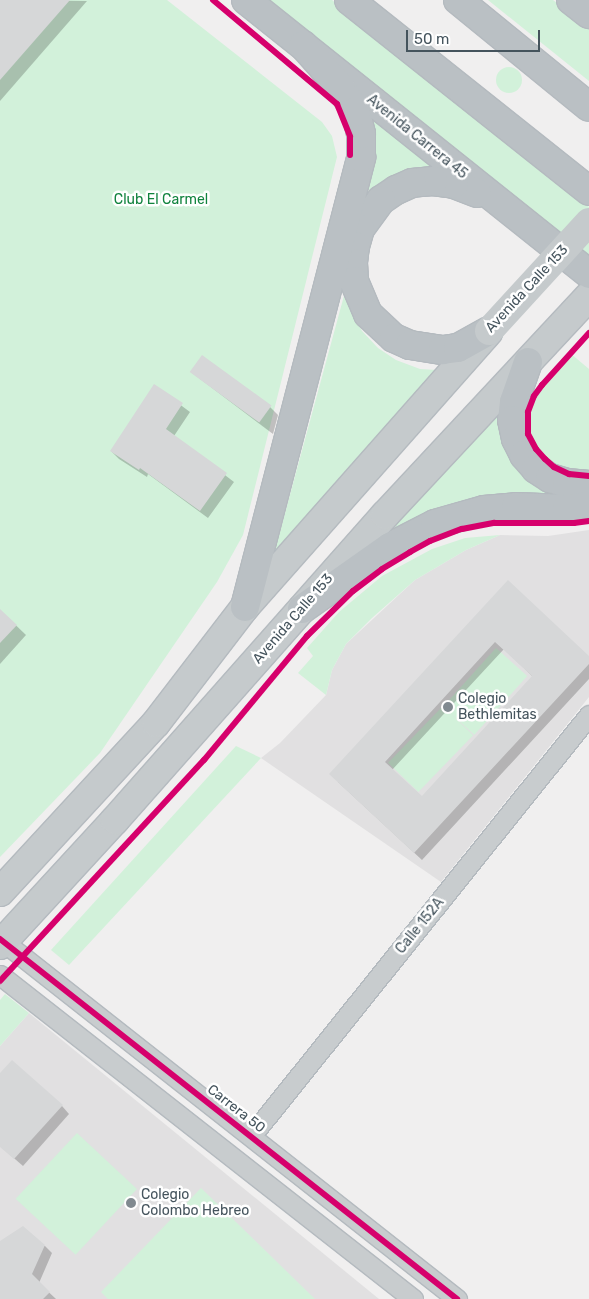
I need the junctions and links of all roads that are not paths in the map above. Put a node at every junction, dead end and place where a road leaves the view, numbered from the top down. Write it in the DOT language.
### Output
graph roads {
  1 [pos="246,0"];
  2 [pos="349,0"];
  3 [pos="458,0"];
  4 [pos="571,0"];
  5 [pos="589,14"];
  6 [pos="303,45"];
  7 [pos="589,107"];
  8 [pos="589,191"];
  9 [pos="502,206"];
  10 [pos="589,222"];
  11 [pos="589,275"];
  12 [pos="589,296"];
  13 [pos="489,331"];
  14 [pos="528,362"];
  15 [pos="589,485"];
  16 [pos="589,506"];
  17 [pos="380,511"];
  18 [pos="245,607"];
  19 [pos="302,609"];
  20 [pos="589,715"];
  21 [pos="156,723"];
  22 [pos="0,892"];
  23 [pos="1,942"];
  24 [pos="0,975"];
  25 [pos="251,1136"];
  26 [pos="413,1299"];
  27 [pos="458,1299"];
  1 -- 6 [label="highway, Avenida Carrera 45"];
  2 -- 8 [label="highway"];
  3 -- 7 [label="highway"];
  4 -- 5 [label="highway"];
  6 -- 9 [label="highway, Avenida Carrera 45"];
  6 -- 18 [label="highway"];
  9 -- 11 [label="highway, Avenida Carrera 45"];
  9 -- 13 [label="highway"];
  10 -- 13 [label="main road, Avenida Calle 153, bridge"];
  11 -- 17 [label="main road, Avenida Calle 153"];
  12 -- 14 [label="main road, Avenida Calle 153"];
  13 -- 18 [label="main road, Avenida Calle 153"];
  14 -- 15 [label="highway"];
  14 -- 17 [label="main road, Avenida Calle 153"];
  16 -- 19 [label="highway"];
  17 -- 19 [label="main road, Avenida Calle 153"];
  17 -- 21 [label="main road, Avenida Calle 153"];
  18 -- 21 [label="main road, Avenida Calle 153"];
  19 -- 23 [label="main road, Avenida Calle 153"];
  20 -- 25 [label="street, Calle 152A"];
  21 -- 22 [label="main road, Avenida Calle 153"];
  23 -- 25 [label="street, Carrera 50"];
  24 -- 26 [label="street"];
  25 -- 27 [label="street, Carrera 50"];
}
